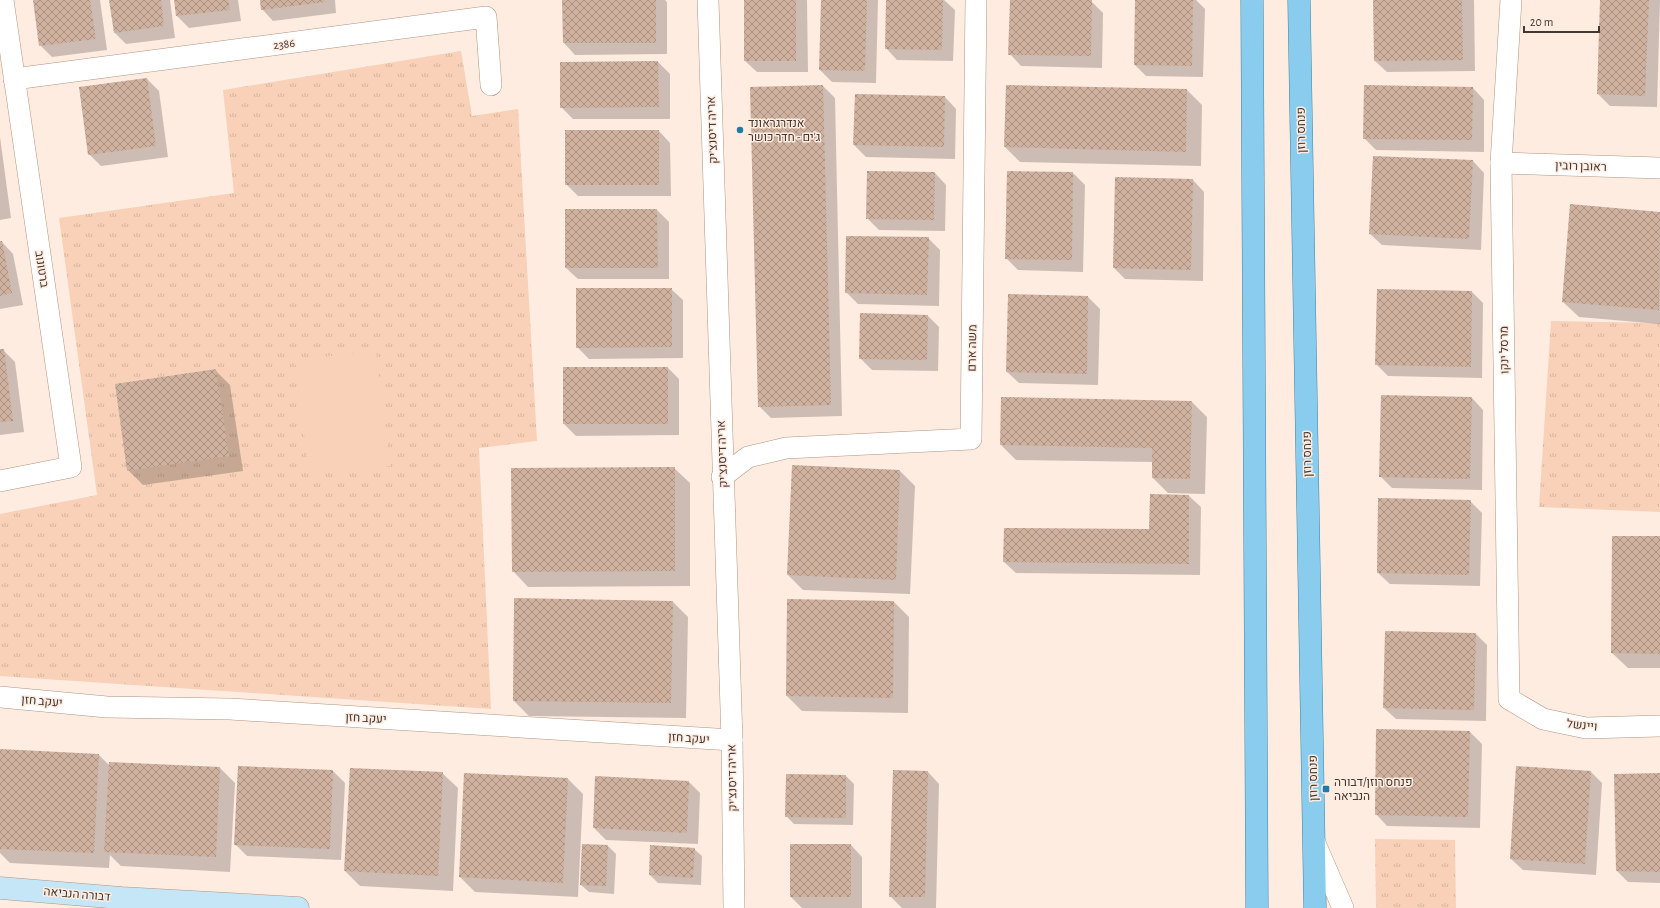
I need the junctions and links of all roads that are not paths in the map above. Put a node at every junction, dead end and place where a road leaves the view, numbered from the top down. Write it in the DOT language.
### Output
graph roads {
  1 [pos="3,0"];
  2 [pos="708,0"];
  3 [pos="976,0"];
  4 [pos="1252,0"];
  5 [pos="1299,0"];
  6 [pos="1511,0"];
  7 [pos="14,79"];
  8 [pos="492,85"];
  9 [pos="1502,163"];
  10 [pos="1660,168"];
  11 [pos="722,477"];
  12 [pos="0,481"];
  13 [pos="0,697"];
  14 [pos="1509,699"];
  15 [pos="1660,726"];
  16 [pos="732,740"];
  17 [pos="1314,840"];
  18 [pos="0,888"];
  19 [pos="298,908"];
  20 [pos="734,908"];
  21 [pos="1257,908"];
  22 [pos="1315,908"];
  23 [pos="1343,908"];
  1 -- 7 [label="street, ברטונוב"];
  2 -- 11 [label="street, אריה דיסנצ'יק"];
  3 -- 11 [label="street, משה ארם"];
  4 -- 21 [label="main road"];
  5 -- 17 [label="main road, פנחס רוזן"];
  6 -- 9 [label="street, מרסל ינקו"];
  7 -- 8 [label="street, 2386"];
  7 -- 12 [label="street, ברטונוב"];
  9 -- 10 [label="street, ראובן רובין"];
  9 -- 14 [label="street, מרסל ינקו"];
  11 -- 16 [label="street, אריה דיסנצ'יק"];
  13 -- 16 [label="street, יעקב חזן"];
  14 -- 15 [label="street, ויינשל"];
  16 -- 20 [label="street, אריה דיסנצ'יק"];
  17 -- 22 [label="main road, פנחס רוזן"];
  17 -- 23 [label="street"];
  18 -- 19 [label="street, דבורה הנביאה"];
}
